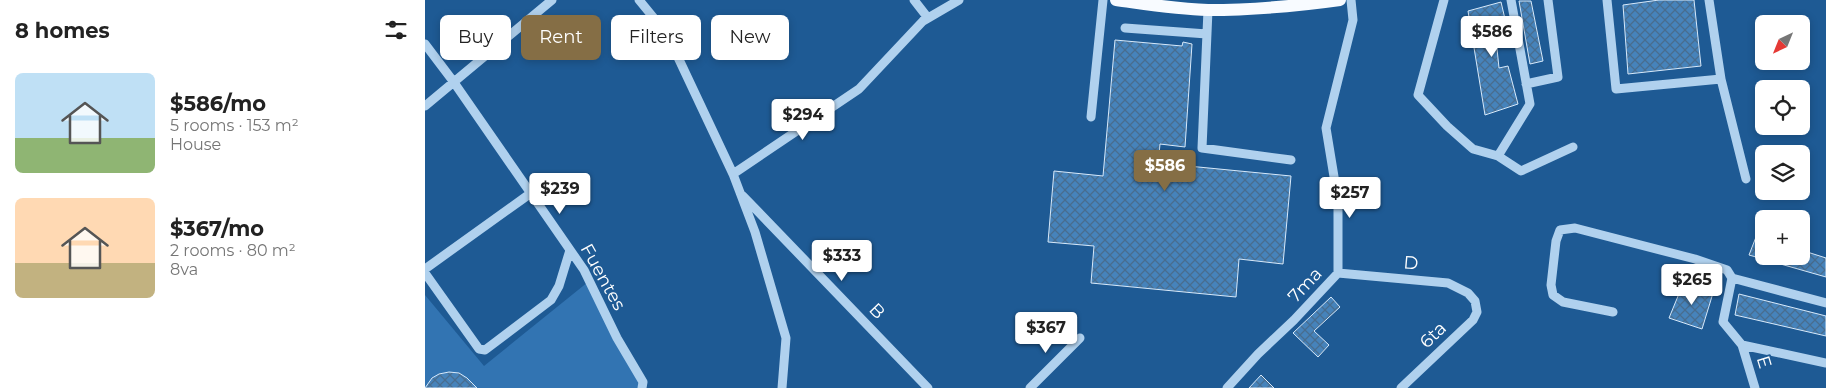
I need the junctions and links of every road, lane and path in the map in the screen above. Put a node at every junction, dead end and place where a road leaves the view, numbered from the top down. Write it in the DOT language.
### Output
graph roads {
  1 [pos="553,0"];
  2 [pos="639,0"];
  3 [pos="914,0"];
  4 [pos="959,0"];
  5 [pos="1103,0"];
  6 [pos="1116,0"];
  7 [pos="1340,0"];
  8 [pos="1351,0"];
  9 [pos="1445,0"];
  10 [pos="1511,0"];
  11 [pos="1548,0"];
  12 [pos="1607,0"];
  13 [pos="1709,0"];
  14 [pos="1252,4"];
  15 [pos="1208,10"];
  16 [pos="928,18"];
  17 [pos="1125,28"];
  18 [pos="1207,34"];
  19 [pos="425,44"];
  20 [pos="1721,78"];
  21 [pos="453,81"];
  22 [pos="1527,84"];
  23 [pos="425,106"];
  24 [pos="1091,117"];
  25 [pos="1573,146"];
  26 [pos="1498,156"];
  27 [pos="1291,160"];
  28 [pos="733,174"];
  29 [pos="1746,179"];
  30 [pos="740,192"];
  31 [pos="531,193"];
  32 [pos="570,250"];
  33 [pos="425,269"];
  34 [pos="425,273"];
  35 [pos="1338,273"];
  36 [pos="1732,278"];
  37 [pos="1475,301"];
  38 [pos="1826,303"];
  39 [pos="1613,312"];
  40 [pos="1080,338"];
  41 [pos="1742,345"];
  42 [pos="1826,363"];
  43 [pos="642,385"];
  44 [pos="1230,387"];
  45 [pos="782,388"];
  46 [pos="928,388"];
  47 [pos="1030,388"];
  48 [pos="1401,388"];
  49 [pos="1755,388"];
  1 -- 21 [label="street"];
  2 -- 28 [label="street"];
  3 -- 16 [label="street"];
  4 -- 16 [label="street"];
  5 -- 24 [label="street"];
  6 -- 15 [label="main road"];
  7 -- 14 [label="main road"];
  8 -- 35 [label="street, 7ma"];
  9 -- 26 [label="street"];
  10 -- 22 [label="street"];
  11 -- 22 [label="street"];
  12 -- 20 [label="street"];
  13 -- 20 [label="street"];
  14 -- 15 [label="main road"];
  15 -- 18 [label="street"];
  16 -- 28 [label="street"];
  17 -- 18 [label="street"];
  18 -- 27 [label="street"];
  19 -- 21 [label="street, Fuentes"];
  20 -- 29 [label="street"];
  21 -- 23 [label="street"];
  21 -- 31 [label="street, Fuentes"];
  22 -- 26 [label="street"];
  25 -- 26 [label="street"];
  28 -- 30 [label="street"];
  30 -- 45 [label="street"];
  30 -- 46 [label="street, B"];
  31 -- 32 [label="street, Fuentes"];
  31 -- 33 [label="street"];
  32 -- 34 [label="street"];
  32 -- 43 [label="street, Fuentes"];
  35 -- 37 [label="street, D"];
  35 -- 44 [label="street, 7ma"];
  36 -- 38 [label="street"];
  36 -- 39 [label="street"];
  36 -- 41 [label="street"];
  37 -- 48 [label="street, 6ta"];
  40 -- 47 [label="street"];
  41 -- 42 [label="street"];
  41 -- 49 [label="street, E"];
}
